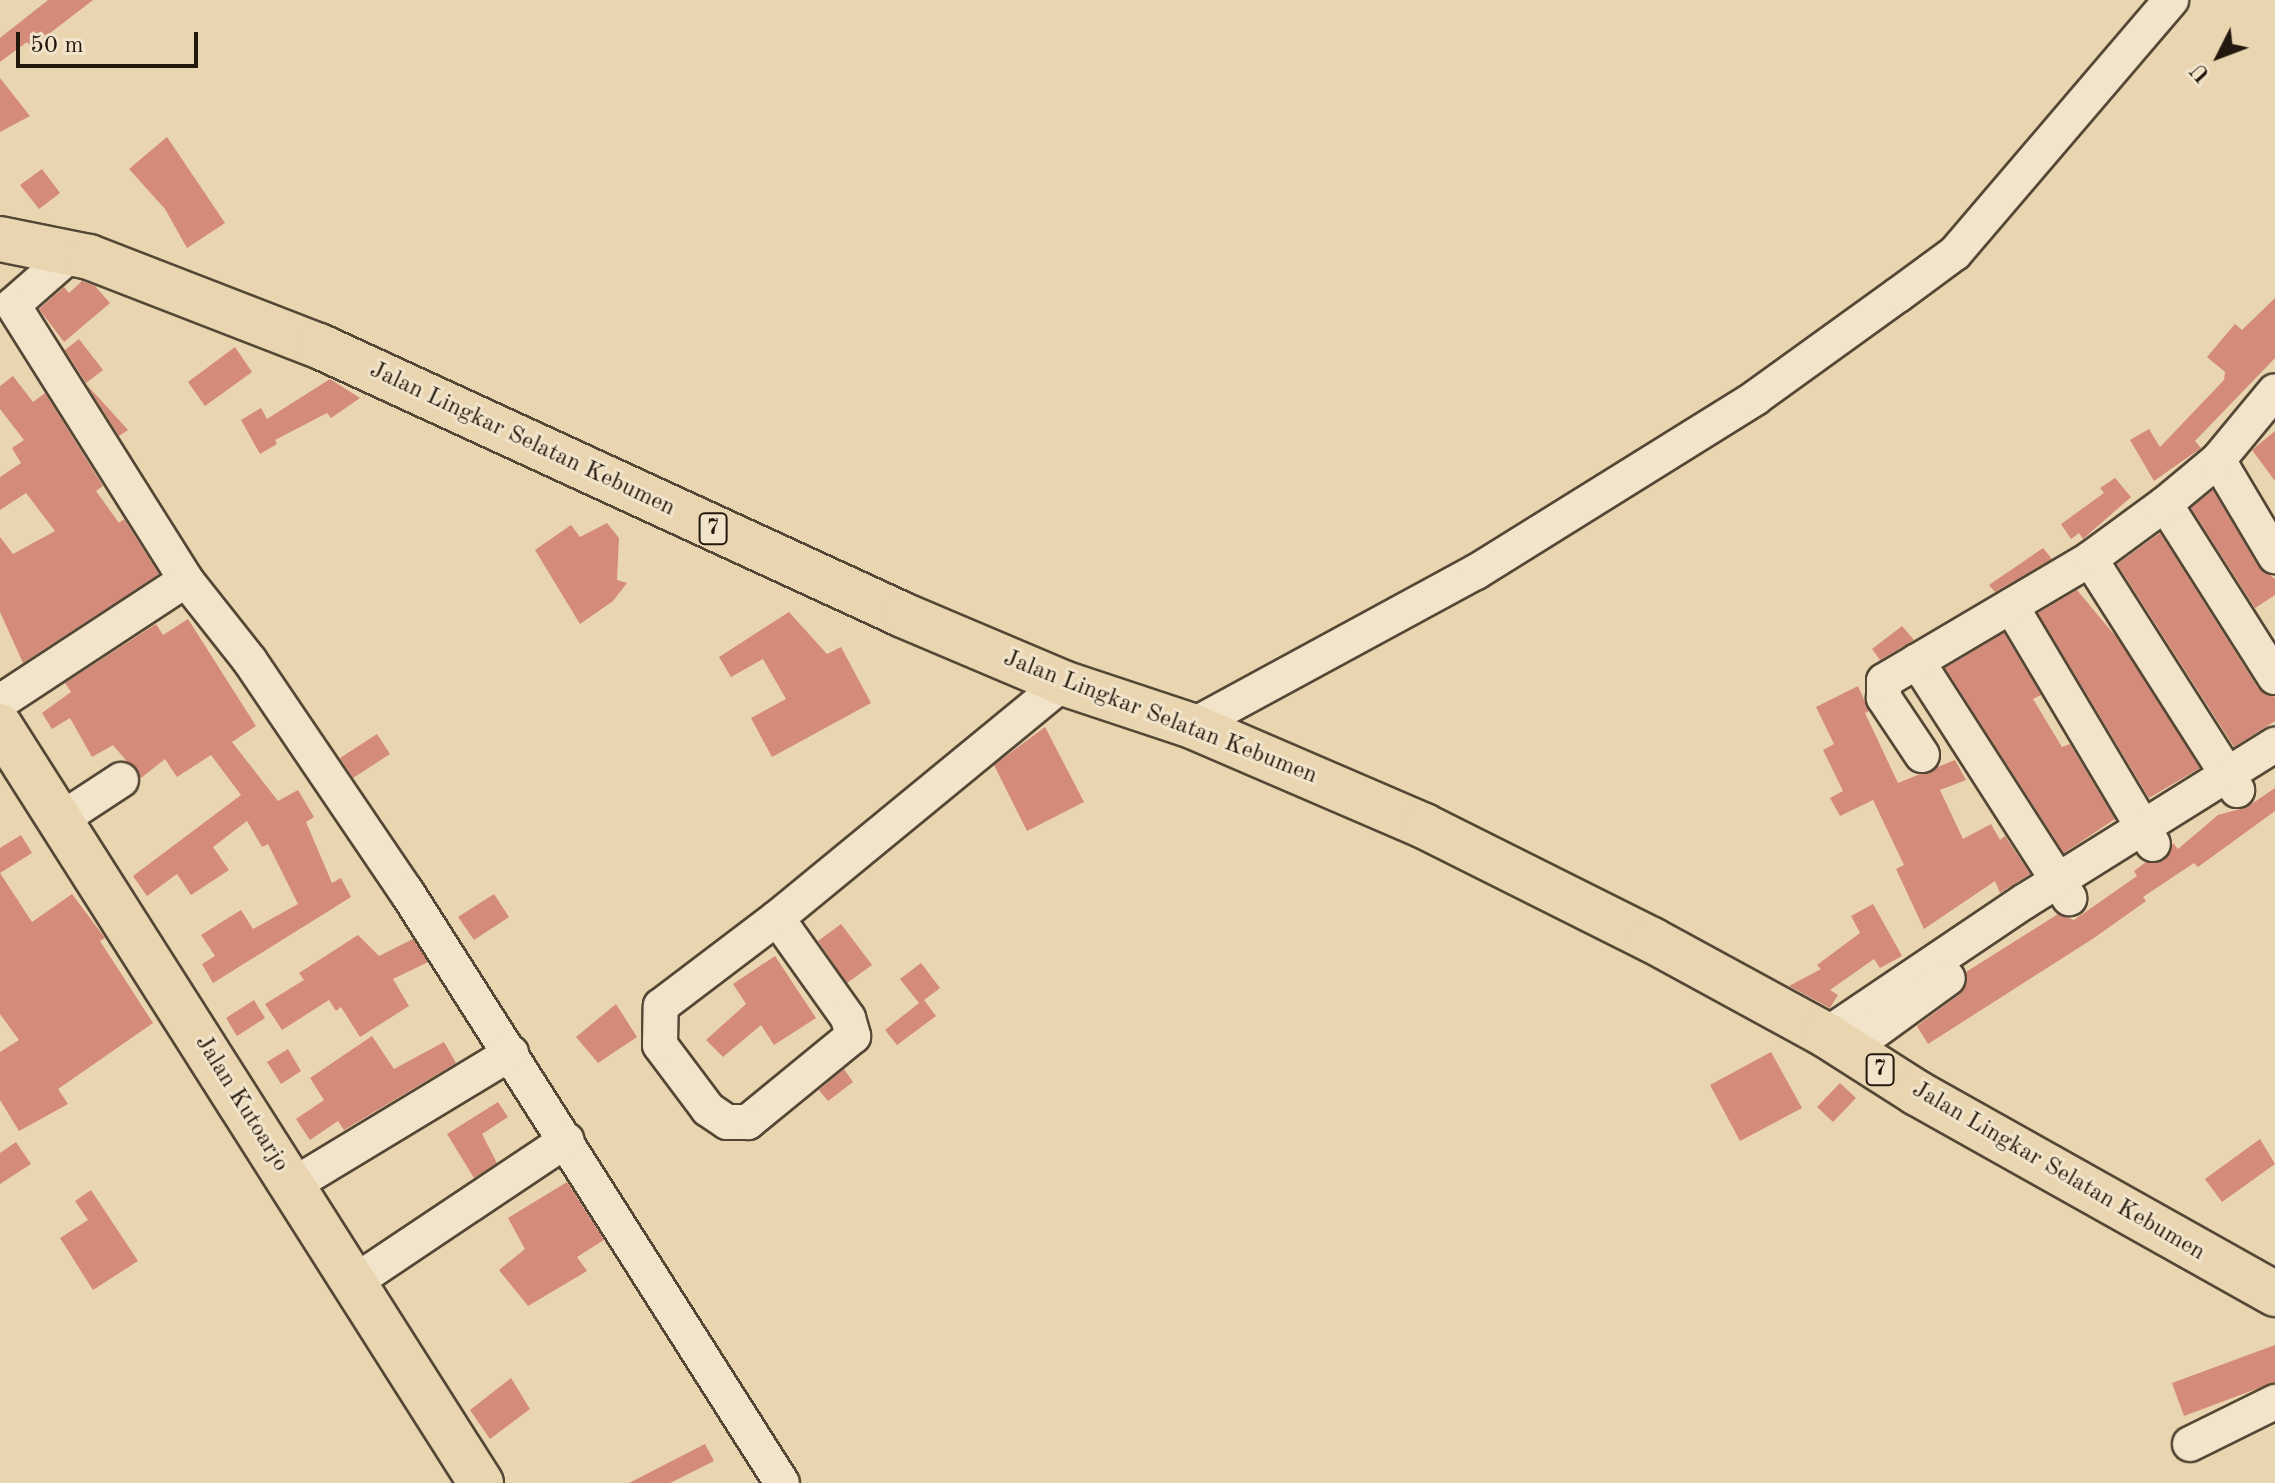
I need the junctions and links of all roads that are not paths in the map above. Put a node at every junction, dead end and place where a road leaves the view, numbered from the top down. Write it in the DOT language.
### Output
graph roads {
  1 [pos="2171,0"];
  2 [pos="0,239"];
  3 [pos="71,254"];
  4 [pos="2275,391"];
  5 [pos="2218,460"];
  6 [pos="2165,504"];
  7 [pos="2275,556"];
  8 [pos="2090,559"];
  9 [pos="186,580"];
  10 [pos="2011,606"];
  11 [pos="2264,640"];
  12 [pos="1917,661"];
  13 [pos="2275,677"];
  14 [pos="1063,683"];
  15 [pos="0,702"];
  16 [pos="0,726"];
  17 [pos="1192,726"];
  18 [pos="2275,745"];
  19 [pos="1922,755"];
  20 [pos="2275,770"];
  21 [pos="121,780"];
  22 [pos="2232,781"];
  23 [pos="60,820"];
  24 [pos="2147,835"];
  25 [pos="2063,889"];
  26 [pos="777,918"];
  27 [pos="1837,1043"];
  28 [pos="511,1053"];
  29 [pos="567,1140"];
  30 [pos="293,1185"];
  31 [pos="353,1283"];
  32 [pos="2275,1294"];
  33 [pos="2275,1402"];
  34 [pos="2190,1444"];
  35 [pos="481,1483"];
  36 [pos="782,1483"];
  1 -- 17 [label="street"];
  2 -- 3 [label="main road, Jalan Lingkar Selatan Kebumen / 7"];
  3 -- 9 [label="street"];
  3 -- 14 [label="main road, Jalan Lingkar Selatan Kebumen / 7"];
  4 -- 5 [label="street"];
  5 -- 6 [label="street"];
  5 -- 7 [label="street"];
  6 -- 8 [label="street"];
  6 -- 11 [label="street"];
  8 -- 10 [label="street"];
  8 -- 22 [label="street"];
  9 -- 15 [label="street"];
  9 -- 28 [label="street"];
  10 -- 12 [label="street"];
  10 -- 24 [label="street"];
  11 -- 13 [label="street"];
  12 -- 19 [label="street"];
  12 -- 25 [label="street"];
  14 -- 17 [label="main road, Jalan Lingkar Selatan Kebumen / 7"];
  14 -- 26 [label="street"];
  16 -- 23 [label="main road, Jalan Kutoarjo"];
  17 -- 27 [label="main road, Jalan Lingkar Selatan Kebumen / 7"];
  18 -- 22 [label="street"];
  20 -- 22 [label="street"];
  21 -- 23 [label="street"];
  22 -- 24 [label="street"];
  23 -- 30 [label="main road, Jalan Kutoarjo"];
  24 -- 25 [label="street"];
  25 -- 27 [label="street"];
  26 -- 26 [label="street"];
  27 -- 32 [label="main road, Jalan Lingkar Selatan Kebumen / 7"];
  28 -- 29 [label="street"];
  28 -- 30 [label="street"];
  29 -- 31 [label="street"];
  29 -- 36 [label="street"];
  30 -- 31 [label="main road, Jalan Kutoarjo"];
  31 -- 35 [label="main road, Jalan Kutoarjo"];
  33 -- 34 [label="street"];
}
